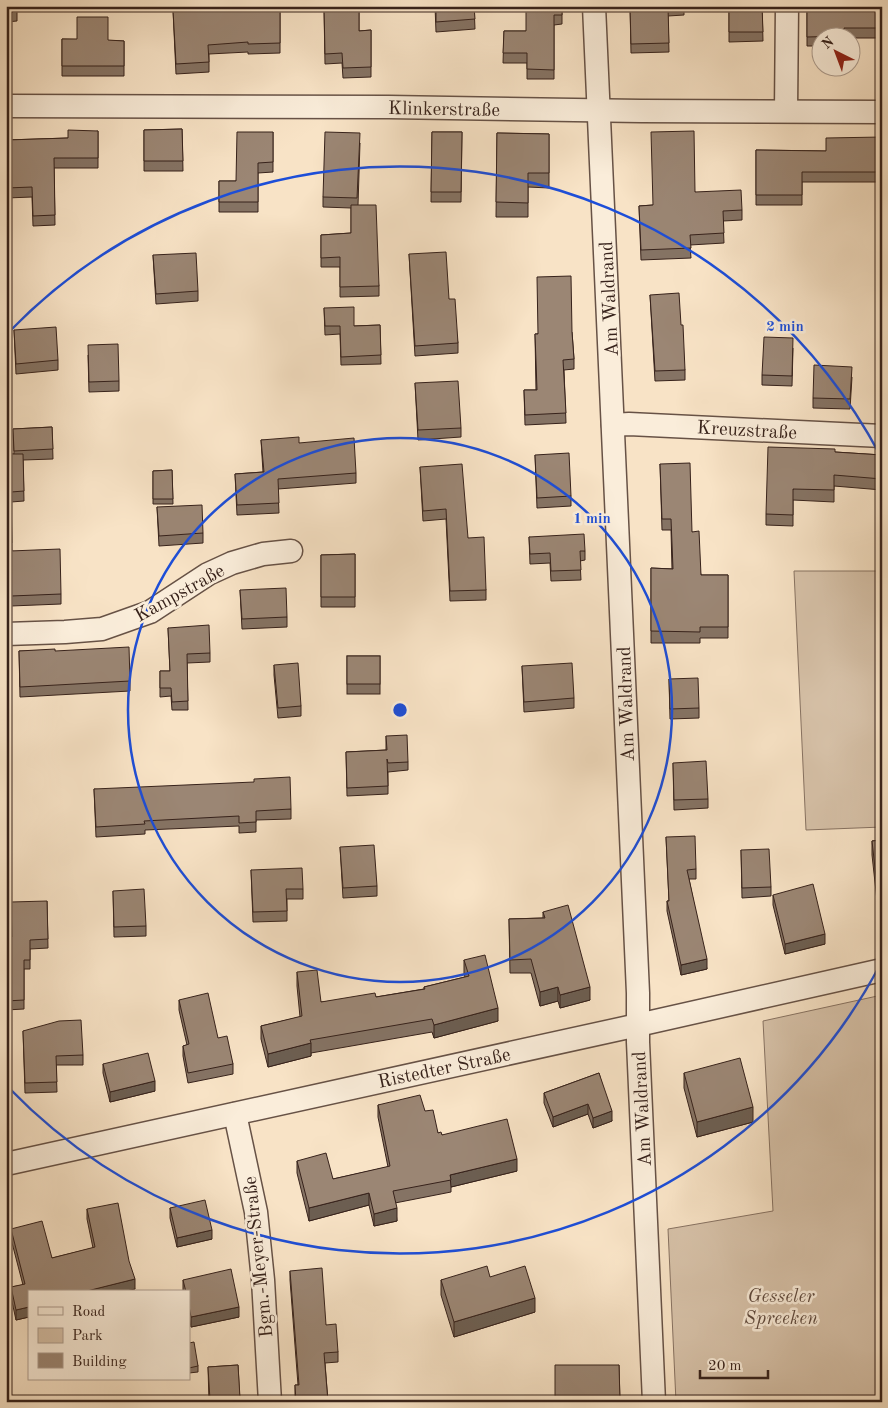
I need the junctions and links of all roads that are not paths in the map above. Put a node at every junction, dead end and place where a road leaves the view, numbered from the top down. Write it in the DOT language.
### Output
graph roads {
  1 [pos="594,6"];
  2 [pos="787,6"];
  3 [pos="6,106"];
  4 [pos="599,110"];
  5 [pos="786,111"];
  6 [pos="882,112"];
  7 [pos="613,425"];
  8 [pos="882,436"];
  9 [pos="291,551"];
  10 [pos="6,634"];
  11 [pos="882,970"];
  12 [pos="638,1025"];
  13 [pos="235,1114"];
  14 [pos="6,1164"];
  15 [pos="270,1402"];
  16 [pos="654,1402"];
  1 -- 4 [label="street, Am Waldrand"];
  2 -- 5 [label="street"];
  3 -- 4 [label="street, Klinkerstraße"];
  4 -- 5 [label="street, Klinkerstraße"];
  4 -- 7 [label="street, Am Waldrand"];
  5 -- 6 [label="street, Klinkerstraße"];
  7 -- 8 [label="street, Kreuzstraße"];
  7 -- 12 [label="street, Am Waldrand"];
  9 -- 10 [label="street, Kampstraße"];
  11 -- 12 [label="street, Ristedter Straße"];
  12 -- 13 [label="street, Ristedter Straße"];
  12 -- 16 [label="street, Am Waldrand"];
  13 -- 14 [label="street, Ristedter Straße"];
  13 -- 15 [label="street, Bgm.-Meyer-Straße"];
}
